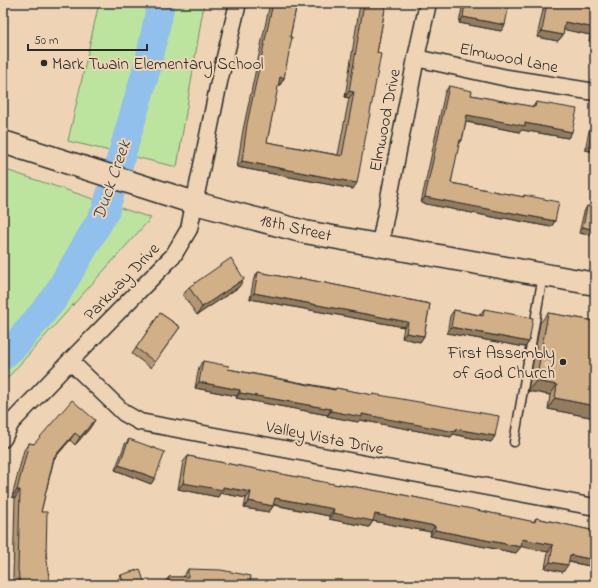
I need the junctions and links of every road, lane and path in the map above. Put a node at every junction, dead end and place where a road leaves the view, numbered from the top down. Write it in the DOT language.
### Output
graph roads {
  1 [pos="238,3"];
  2 [pos="428,3"];
  3 [pos="416,58"];
  4 [pos="595,92"];
  5 [pos="3,142"];
  6 [pos="195,203"];
  7 [pos="380,244"];
  8 [pos="543,275"];
  9 [pos="595,284"];
  10 [pos="70,361"];
  11 [pos="3,439"];
  12 [pos="514,442"];
  13 [pos="595,507"];
  1 -- 6 [label="street, Parkway Drive"];
  2 -- 3 [label="street, Elmwood Drive"];
  3 -- 4 [label="street, Elmwood Lane"];
  3 -- 7 [label="street, Elmwood Drive"];
  5 -- 6 [label="street, 18th Street"];
  6 -- 7 [label="street, 18th Street"];
  6 -- 10 [label="street, Parkway Drive"];
  7 -- 8 [label="street, 18th Street"];
  8 -- 9 [label="street, 18th Street"];
  8 -- 12 [label="lane"];
  10 -- 11 [label="street, Parkway Drive"];
  10 -- 13 [label="street, Valley Vista Drive"];
}
